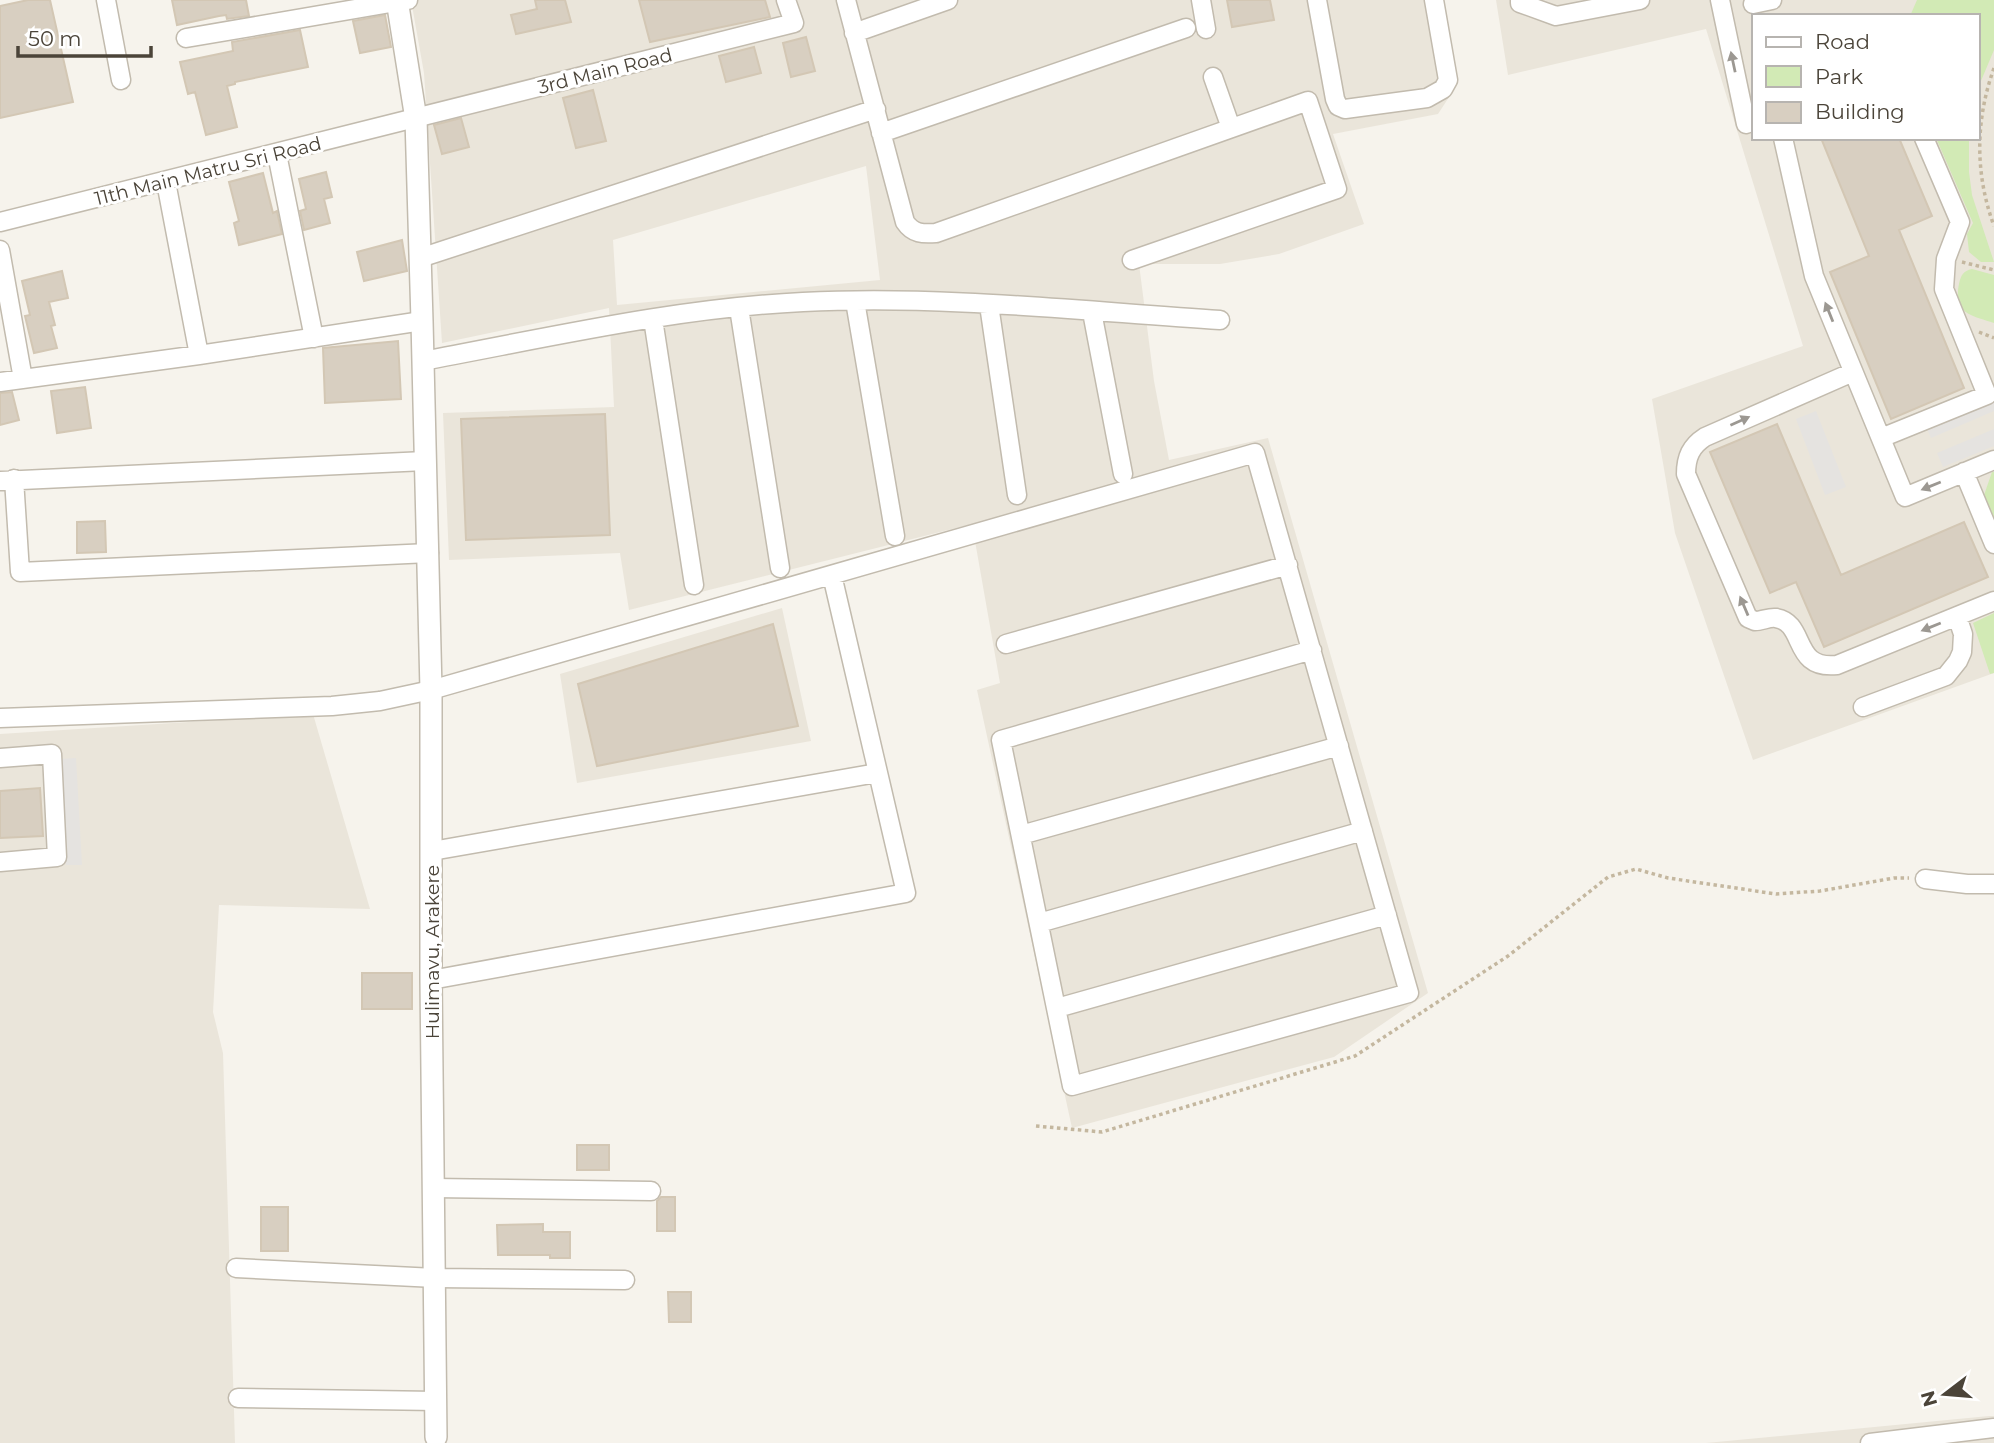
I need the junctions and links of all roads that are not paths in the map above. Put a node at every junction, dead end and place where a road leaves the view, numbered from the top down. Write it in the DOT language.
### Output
graph roads {
  1 [pos="106,0"];
  2 [pos="786,0"];
  3 [pos="846,0"];
  4 [pos="948,0"];
  5 [pos="1201,0"];
  6 [pos="1317,0"];
  7 [pos="1434,0"];
  8 [pos="1520,0"];
  9 [pos="1640,0"];
  10 [pos="1720,0"];
  11 [pos="1772,0"];
  12 [pos="401,1"];
  13 [pos="1754,7"];
  14 [pos="1186,28"];
  15 [pos="1206,29"];
  16 [pos="854,33"];
  17 [pos="186,38"];
  18 [pos="1213,77"];
  19 [pos="121,80"];
  20 [pos="876,109"];
  21 [pos="416,119"];
  22 [pos="1745,124"];
  23 [pos="1231,128"];
  24 [pos="881,133"];
  25 [pos="1783,140"];
  26 [pos="1925,140"];
  27 [pos="277,154"];
  28 [pos="166,182"];
  29 [pos="0,222"];
  30 [pos="0,250"];
  31 [pos="420,258"];
  32 [pos="1132,260"];
  33 [pos="855,301"];
  34 [pos="989,305"];
  35 [pos="739,308"];
  36 [pos="1092,312"];
  37 [pos="653,319"];
  38 [pos="1220,320"];
  39 [pos="422,321"];
  40 [pos="314,338"];
  41 [pos="199,355"];
  42 [pos="422,361"];
  43 [pos="1853,372"];
  44 [pos="23,379"];
  45 [pos="0,382"];
  46 [pos="1881,438"];
  47 [pos="1994,460"];
  48 [pos="425,461"];
  49 [pos="1964,472"];
  50 [pos="1123,474"];
  51 [pos="7,480"];
  52 [pos="1017,495"];
  53 [pos="895,536"];
  54 [pos="1994,544"];
  55 [pos="429,553"];
  56 [pos="1288,565"];
  57 [pos="780,568"];
  58 [pos="832,575"];
  59 [pos="694,585"];
  60 [pos="1994,601"];
  61 [pos="1958,616"];
  62 [pos="1006,644"];
  63 [pos="1312,650"];
  64 [pos="431,690"];
  65 [pos="1863,707"];
  66 [pos="0,718"];
  67 [pos="1339,746"];
  68 [pos="0,758"];
  69 [pos="877,772"];
  70 [pos="1363,831"];
  71 [pos="1021,835"];
  72 [pos="432,851"];
  73 [pos="0,862"];
  74 [pos="1925,879"];
  75 [pos="1994,884"];
  76 [pos="1387,915"];
  77 [pos="1039,923"];
  78 [pos="431,980"];
  79 [pos="1056,1008"];
  80 [pos="433,1188"];
  81 [pos="651,1191"];
  82 [pos="236,1268"];
  83 [pos="435,1278"];
  84 [pos="625,1280"];
  85 [pos="238,1398"];
  86 [pos="436,1401"];
  87 [pos="1994,1429"];
  88 [pos="436,1440"];
  89 [pos="1870,1443"];
  1 -- 19 [label="street"];
  2 -- 21 [label="street, 3rd Main Road"];
  3 -- 16 [label="street"];
  4 -- 16 [label="street"];
  5 -- 15 [label="street"];
  6 -- 7 [label="street"];
  8 -- 9 [label="street"];
  22 -- 10 [label="street, one-way"];
  11 -- 13 [label="street"];
  12 -- 17 [label="street"];
  12 -- 21 [label="street, Hulimavu, Arakere"];
  14 -- 24 [label="street"];
  16 -- 20 [label="street"];
  18 -- 23 [label="street"];
  20 -- 24 [label="street"];
  20 -- 31 [label="street"];
  21 -- 27 [label="street, 11th Main Matru Sri Road"];
  21 -- 31 [label="street, Hulimavu, Arakere"];
  23 -- 24 [label="street"];
  23 -- 32 [label="street"];
  43 -- 25 [label="street, one-way"];
  26 -- 46 [label="street"];
  27 -- 28 [label="street, 11th Main Matru Sri Road"];
  27 -- 40 [label="street"];
  28 -- 29 [label="street, 11th Main Matru Sri Road"];
  28 -- 41 [label="street"];
  30 -- 44 [label="street"];
  31 -- 39 [label="street, Hulimavu, Arakere"];
  33 -- 34 [label="street"];
  33 -- 35 [label="street"];
  33 -- 53 [label="street"];
  34 -- 36 [label="street"];
  34 -- 52 [label="street"];
  35 -- 37 [label="street"];
  35 -- 57 [label="street"];
  36 -- 38 [label="street"];
  36 -- 50 [label="street"];
  37 -- 42 [label="street"];
  37 -- 59 [label="street"];
  39 -- 40 [label="street"];
  39 -- 42 [label="street, Hulimavu, Arakere"];
  40 -- 41 [label="street"];
  41 -- 44 [label="street"];
  42 -- 48 [label="street, Hulimavu, Arakere"];
  43 -- 46 [label="street"];
  61 -- 43 [label="street, one-way"];
  44 -- 45 [label="street"];
  49 -- 46 [label="street, one-way"];
  47 -- 49 [label="street"];
  48 -- 51 [label="street"];
  48 -- 55 [label="street, Hulimavu, Arakere"];
  49 -- 54 [label="street"];
  51 -- 55 [label="street"];
  55 -- 64 [label="street, Hulimavu, Arakere"];
  56 -- 58 [label="street"];
  56 -- 62 [label="street"];
  56 -- 63 [label="street"];
  58 -- 64 [label="street"];
  58 -- 69 [label="street"];
  60 -- 61 [label="street"];
  61 -- 65 [label="street"];
  63 -- 67 [label="street"];
  63 -- 71 [label="street"];
  64 -- 66 [label="street"];
  64 -- 72 [label="street, Hulimavu, Arakere"];
  67 -- 70 [label="street"];
  67 -- 71 [label="street"];
  68 -- 73 [label="street"];
  69 -- 72 [label="street"];
  69 -- 78 [label="street"];
  70 -- 76 [label="street"];
  70 -- 77 [label="street"];
  71 -- 77 [label="street"];
  72 -- 78 [label="street, Hulimavu, Arakere"];
  74 -- 75 [label="street"];
  76 -- 79 [label="street"];
  76 -- 79 [label="street"];
  77 -- 79 [label="street"];
  78 -- 80 [label="street, Hulimavu, Arakere"];
  80 -- 81 [label="street"];
  80 -- 83 [label="street, Hulimavu, Arakere"];
  82 -- 83 [label="street"];
  83 -- 84 [label="street"];
  83 -- 86 [label="street, Hulimavu, Arakere"];
  85 -- 86 [label="street"];
  86 -- 88 [label="street, Hulimavu, Arakere"];
  87 -- 89 [label="street"];
}
